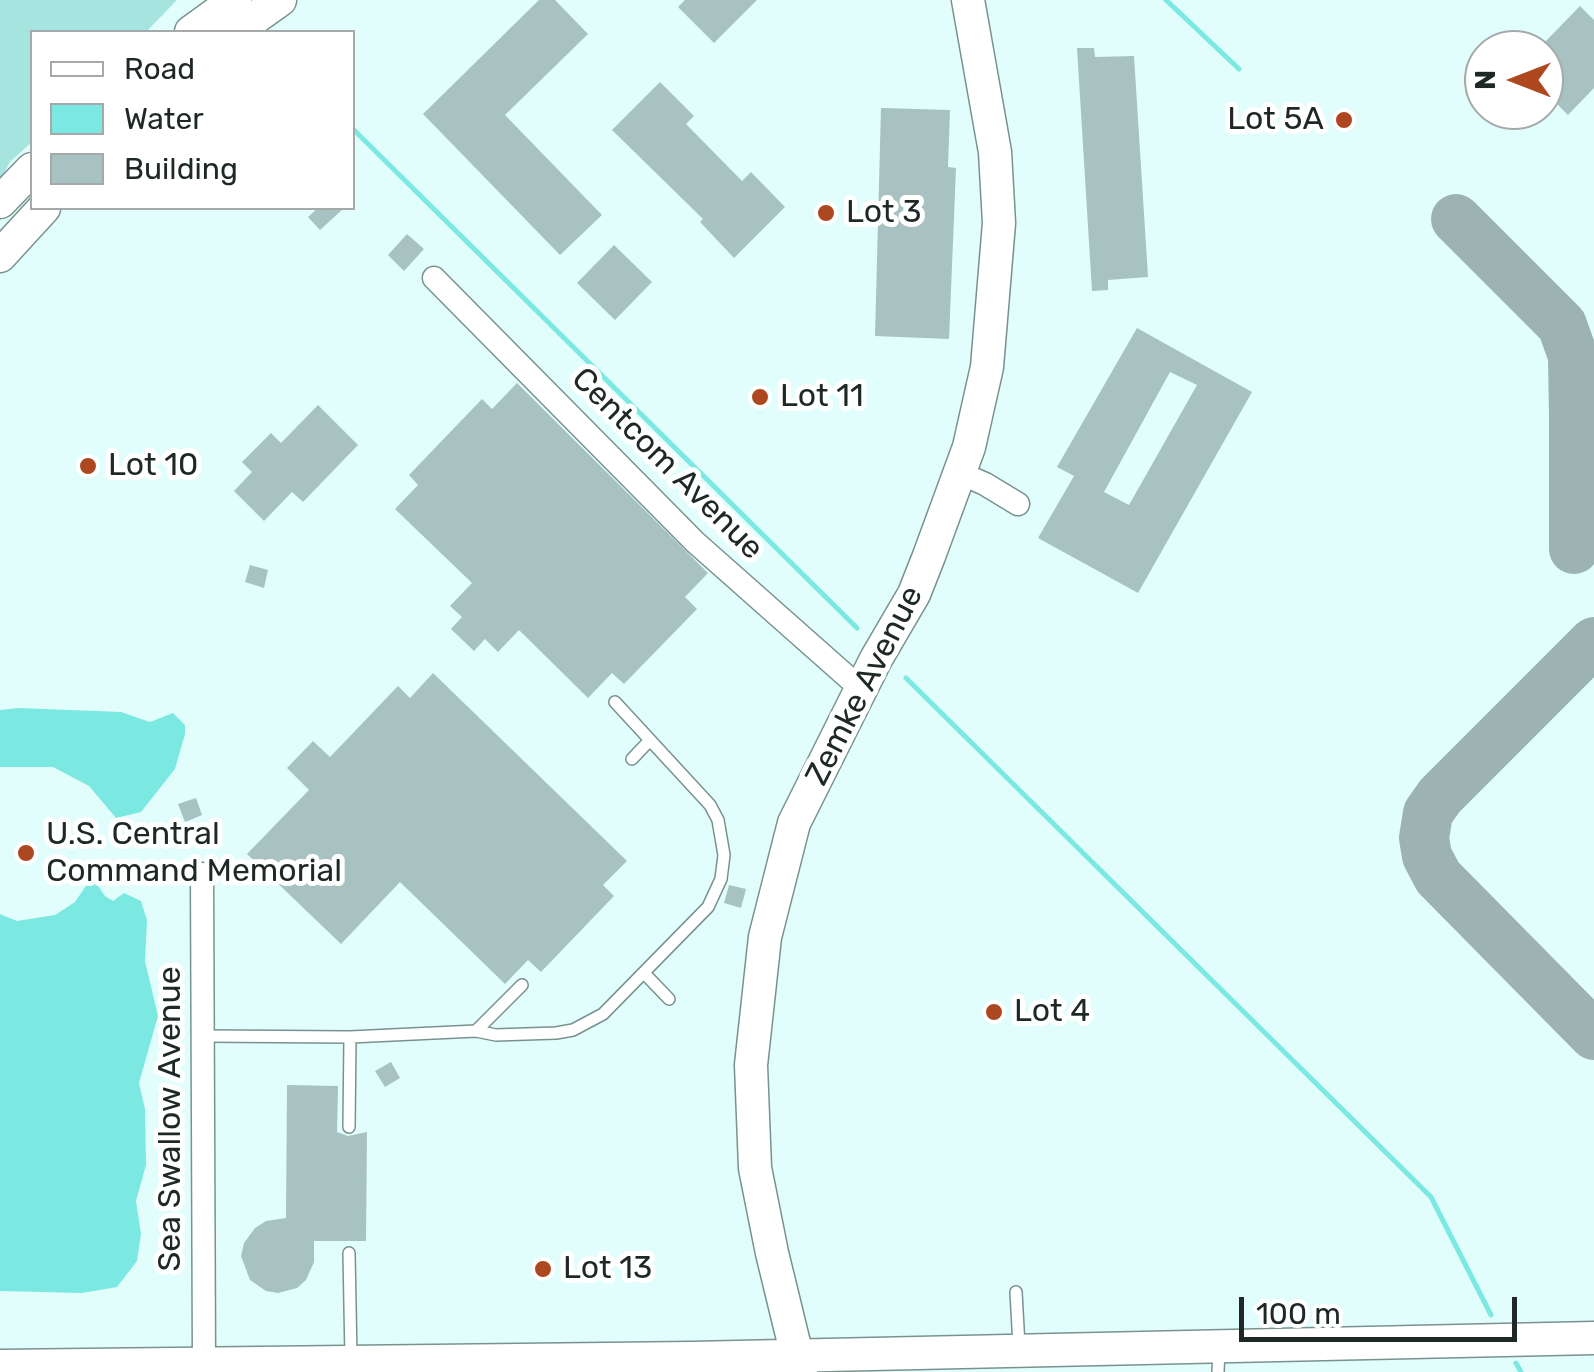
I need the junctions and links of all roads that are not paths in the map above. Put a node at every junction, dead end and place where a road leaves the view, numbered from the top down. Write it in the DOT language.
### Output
graph roads {
  1 [pos="234,0"];
  2 [pos="280,0"];
  3 [pos="968,0"];
  4 [pos="195,30"];
  5 [pos="239,30"];
  6 [pos="30,170"];
  7 [pos="0,202"];
  8 [pos="42,210"];
  9 [pos="0,256"];
  10 [pos="434,278"];
  11 [pos="960,474"];
  12 [pos="1018,504"];
  13 [pos="861,689"];
  14 [pos="614,702"];
  15 [pos="650,740"];
  16 [pos="632,759"];
  17 [pos="202,874"];
  18 [pos="644,974"];
  19 [pos="522,986"];
  20 [pos="669,999"];
  21 [pos="476,1031"];
  22 [pos="203,1036"];
  23 [pos="350,1037"];
  24 [pos="350,1128"];
  25 [pos="350,1253"];
  26 [pos="1016,1292"];
  27 [pos="1594,1338"];
  28 [pos="1019,1350"];
  29 [pos="1219,1359"];
  30 [pos="1160,1360"];
  31 [pos="352,1362"];
  32 [pos="799,1363"];
  33 [pos="0,1366"];
  34 [pos="528,1366"];
  35 [pos="204,1368"];
  1 -- 4 [label="street"];
  2 -- 5 [label="street"];
  3 -- 11 [label="street, Zemke Avenue"];
  6 -- 7 [label="street"];
  8 -- 9 [label="street"];
  10 -- 13 [label="street, Centcom Avenue"];
  11 -- 12 [label="street"];
  11 -- 13 [label="street, Zemke Avenue"];
  13 -- 32 [label="street, Zemke Avenue"];
  14 -- 15 [label="lane"];
  15 -- 16 [label="lane"];
  15 -- 18 [label="lane"];
  17 -- 22 [label="street, Sea Swallow Avenue"];
  18 -- 20 [label="lane"];
  18 -- 21 [label="lane"];
  19 -- 21 [label="lane"];
  21 -- 23 [label="lane"];
  22 -- 23 [label="lane"];
  22 -- 35 [label="street, Sea Swallow Avenue"];
  23 -- 24 [label="lane"];
  25 -- 31 [label="lane"];
  26 -- 28 [label="lane"];
  27 -- 29 [label="street"];
  28 -- 30 [label="street"];
  28 -- 32 [label="street"];
  29 -- 30 [label="street"];
  31 -- 34 [label="street"];
  31 -- 35 [label="street"];
  32 -- 34 [label="street"];
  33 -- 35 [label="street"];
}
